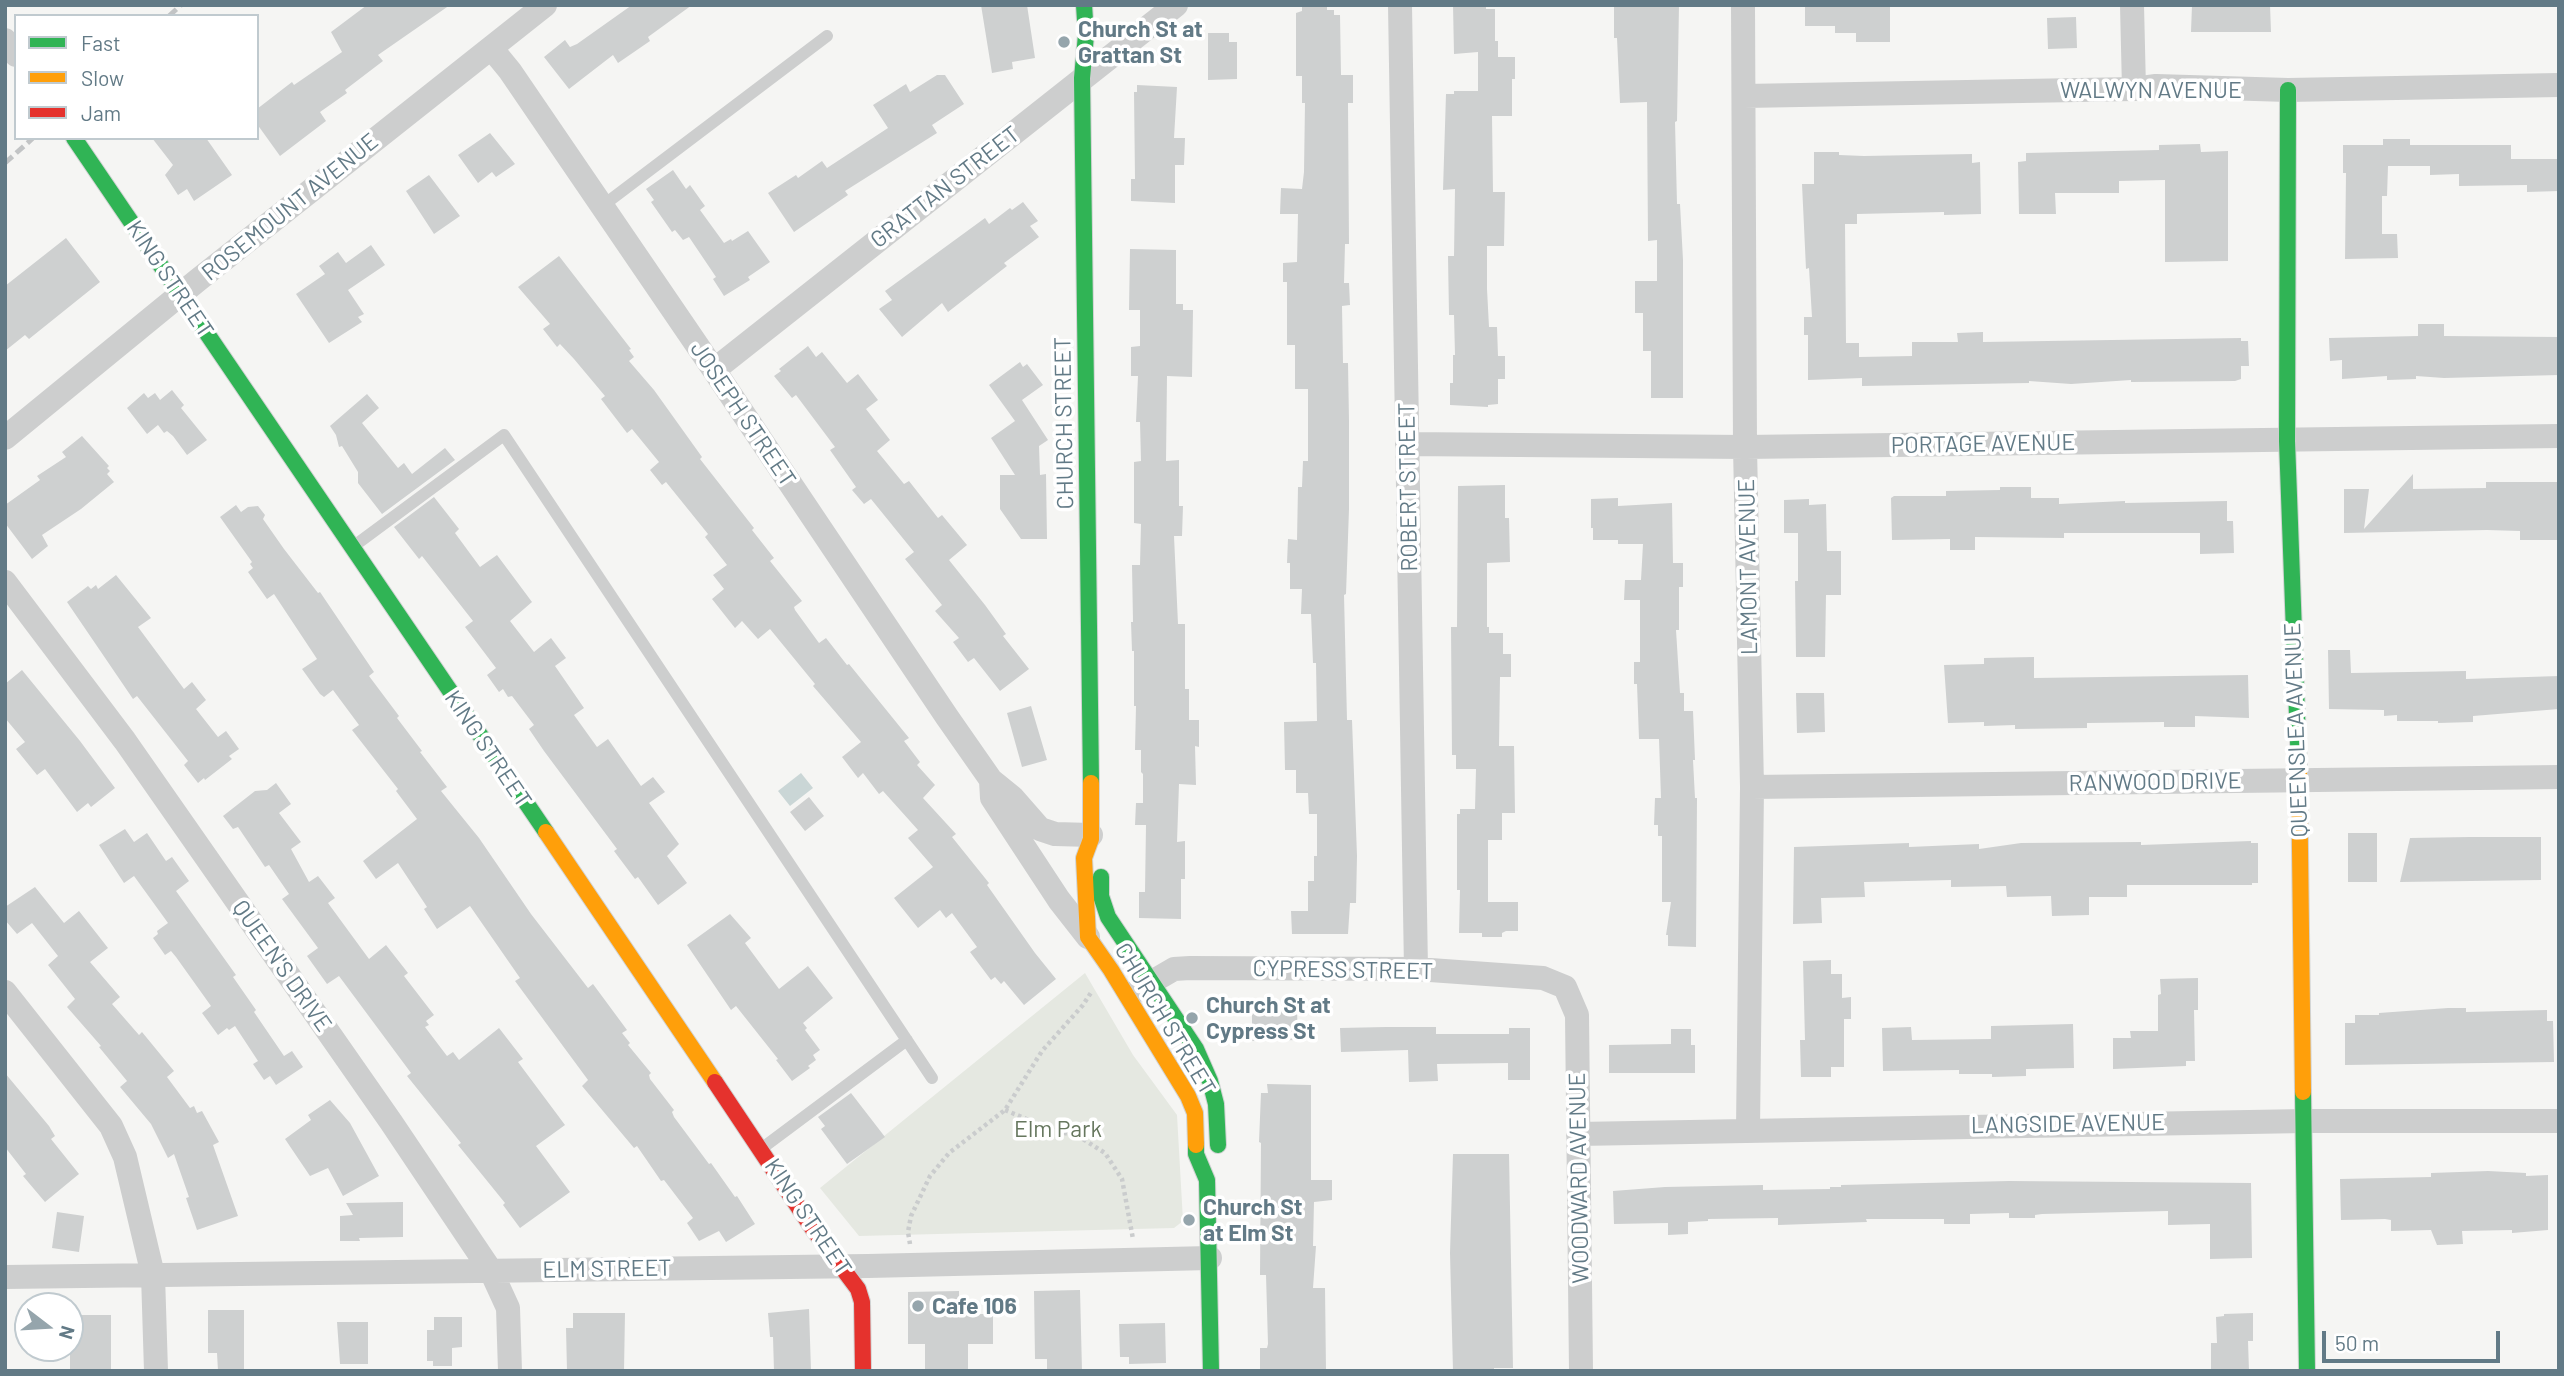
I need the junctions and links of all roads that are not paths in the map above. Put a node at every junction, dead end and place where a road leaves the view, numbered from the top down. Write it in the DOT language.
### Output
graph roads {
  1 [pos="545,5"];
  2 [pos="1084,5"];
  3 [pos="1176,5"];
  4 [pos="1400,5"];
  5 [pos="1743,5"];
  6 [pos="2132,5"];
  7 [pos="827,36"];
  8 [pos="492,49"];
  9 [pos="1082,78"];
  10 [pos="2559,85"];
  11 [pos="2134,89"];
  12 [pos="2288,90"];
  13 [pos="1744,96"];
  14 [pos="75,140"];
  15 [pos="601,207"];
  16 [pos="181,295"];
  17 [pos="715,370"];
  18 [pos="2559,436"];
  19 [pos="5,438"];
  20 [pos="2287,441"];
  21 [pos="1407,444"];
  22 [pos="1745,447"];
  23 [pos="351,548"];
  24 [pos="5,582"];
  25 [pos="2559,777"];
  26 [pos="991,780"];
  27 [pos="2299,780"];
  28 [pos="1752,787"];
  29 [pos="1091,837"];
  30 [pos="1088,937"];
  31 [pos="1416,970"];
  32 [pos="1149,982"];
  33 [pos="1565,987"];
  34 [pos="5,992"];
  35 [pos="1127,997"];
  36 [pos="907,1040"];
  37 [pos="932,1078"];
  38 [pos="2305,1121"];
  39 [pos="2559,1121"];
  40 [pos="1748,1129"];
  41 [pos="1578,1134"];
  42 [pos="761,1149"];
  43 [pos="1207,1180"];
  44 [pos="1210,1258"];
  45 [pos="841,1266"];
  46 [pos="491,1271"];
  47 [pos="153,1275"];
  48 [pos="5,1277"];
  49 [pos="156,1371"];
  50 [pos="510,1371"];
  51 [pos="863,1371"];
  52 [pos="1211,1371"];
  53 [pos="1581,1371"];
  54 [pos="2307,1371"];
  1 -- 8 [label="street, ROSEMOUNT AVENUE"];
  2 -- 9 [label="street, CHURCH STREET"];
  3 -- 9 [label="street, GRATTAN STREET"];
  4 -- 21 [label="street, ROBERT STREET"];
  5 -- 13 [label="street, LAMONT AVENUE"];
  6 -- 11 [label="street"];
  7 -- 15 [label="lane"];
  8 -- 15 [label="street, JOSEPH STREET"];
  8 -- 16 [label="street, ROSEMOUNT AVENUE"];
  9 -- 17 [label="street, GRATTAN STREET"];
  9 -- 29 [label="street, CHURCH STREET"];
  10 -- 12 [label="street, WALWYN AVENUE"];
  11 -- 12 [label="street, WALWYN AVENUE"];
  11 -- 13 [label="street, WALWYN AVENUE"];
  12 -- 20 [label="street, QUEENSLEA AVENUE"];
  13 -- 22 [label="street, LAMONT AVENUE"];
  14 -- 16 [label="street, KING STREET"];
  15 -- 17 [label="street, JOSEPH STREET"];
  16 -- 19 [label="street, ROSEMOUNT AVENUE"];
  16 -- 23 [label="street, KING STREET"];
  17 -- 26 [label="street, JOSEPH STREET"];
  18 -- 20 [label="street, PORTAGE AVENUE"];
  20 -- 22 [label="street, PORTAGE AVENUE"];
  20 -- 27 [label="street, QUEENSLEA AVENUE"];
  21 -- 22 [label="street, PORTAGE AVENUE"];
  21 -- 31 [label="street, ROBERT STREET"];
  22 -- 28 [label="street, LAMONT AVENUE"];
  23 -- 36 [label="lane"];
  23 -- 42 [label="street, KING STREET"];
  24 -- 46 [label="street, QUEEN'S DRIVE"];
  25 -- 27 [label="street, RANWOOD DRIVE"];
  26 -- 29 [label="street, JOSEPH STREET"];
  26 -- 30 [label="street, JOSEPH STREET"];
  27 -- 28 [label="street, RANWOOD DRIVE"];
  27 -- 38 [label="street, QUEENSLEA AVENUE"];
  28 -- 40 [label="street, LAMONT AVENUE"];
  29 -- 30 [label="street, CHURCH STREET"];
  29 -- 32 [label="street, CHURCH STREET"];
  30 -- 35 [label="street, CHURCH STREET"];
  31 -- 32 [label="street, CYPRESS STREET"];
  31 -- 33 [label="street, CYPRESS STREET"];
  32 -- 35 [label="street, CYPRESS STREET"];
  32 -- 43 [label="street, CHURCH STREET"];
  33 -- 41 [label="street, WOODWARD AVENUE"];
  34 -- 47 [label="street"];
  35 -- 43 [label="street, CHURCH STREET"];
  36 -- 37 [label="lane"];
  36 -- 42 [label="lane"];
  38 -- 39 [label="street, LANGSIDE AVENUE"];
  38 -- 40 [label="street, LANGSIDE AVENUE"];
  38 -- 54 [label="street, QUEENSLEA AVENUE"];
  40 -- 41 [label="street, LANGSIDE AVENUE"];
  41 -- 53 [label="street, WOODWARD AVENUE"];
  42 -- 45 [label="street, KING STREET"];
  43 -- 44 [label="street, CHURCH STREET"];
  44 -- 45 [label="street, ELM STREET"];
  44 -- 52 [label="street, CHURCH STREET"];
  45 -- 46 [label="street, ELM STREET"];
  45 -- 51 [label="street, KING STREET"];
  46 -- 47 [label="street, ELM STREET"];
  46 -- 50 [label="street, QUEEN'S DRIVE"];
  47 -- 48 [label="street, ELM STREET"];
  47 -- 49 [label="street"];
}
